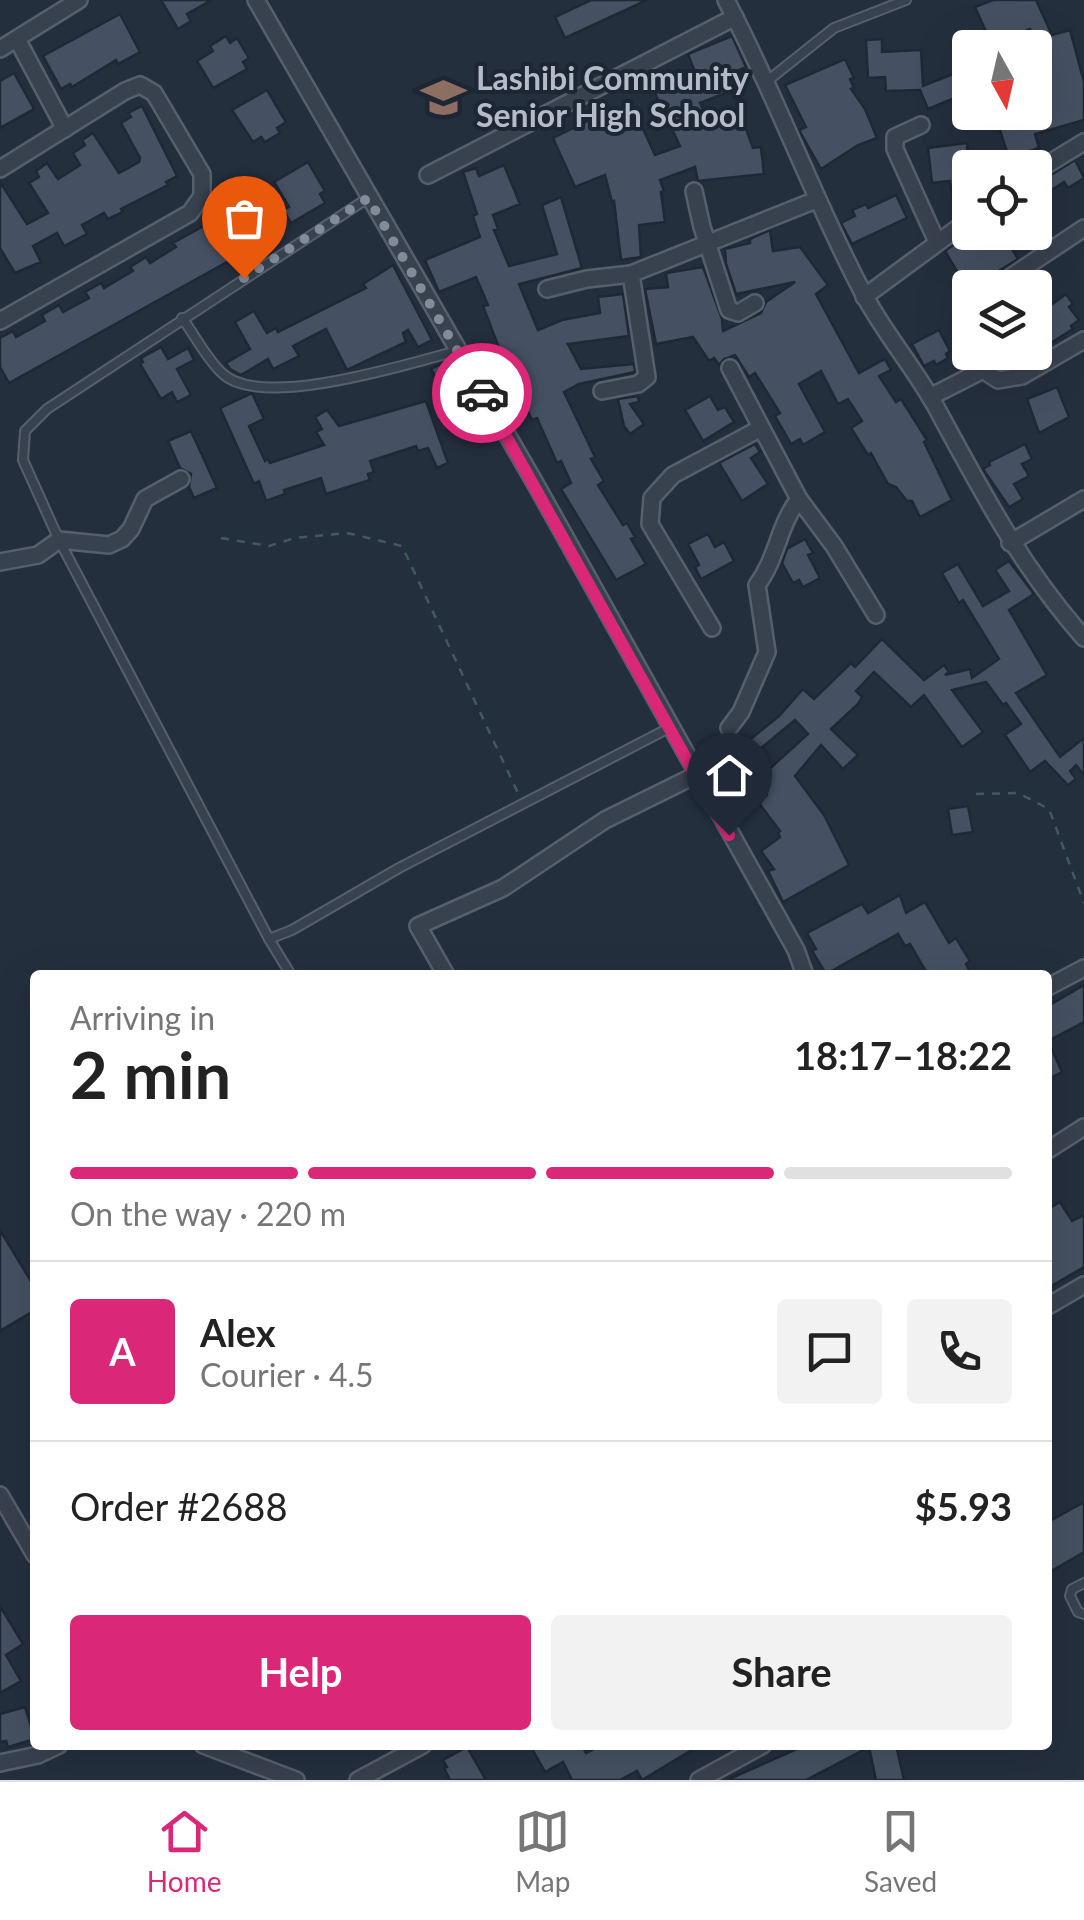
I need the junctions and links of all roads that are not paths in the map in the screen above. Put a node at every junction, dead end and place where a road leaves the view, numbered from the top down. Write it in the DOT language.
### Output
graph roads {
  1 [pos="80,0"];
  2 [pos="256,0"];
  3 [pos="726,0"];
  4 [pos="906,0"];
  5 [pos="735,17"];
  6 [pos="17,39"];
  7 [pos="0,50"];
  8 [pos="766,82"];
  9 [pos="921,125"];
  10 [pos="65,130"];
  11 [pos="1084,142"];
  12 [pos="1052,162"];
  13 [pos="0,169"];
  14 [pos="428,175"];
  15 [pos="694,191"];
  16 [pos="368,198"];
  17 [pos="816,200"];
  18 [pos="1084,228"];
  19 [pos="952,232"];
  20 [pos="937,242"];
  21 [pos="708,244"];
  22 [pos="1021,270"];
  23 [pos="631,274"];
  24 [pos="547,289"];
  25 [pos="864,297"];
  26 [pos="755,303"];
  27 [pos="182,318"];
  28 [pos="0,321"];
  29 [pos="1084,340"];
  30 [pos="457,351"];
  31 [pos="1052,359"];
  32 [pos="730,368"];
  33 [pos="983,370"];
  34 [pos="1032,370"];
  35 [pos="602,390"];
  36 [pos="930,398"];
  37 [pos="761,428"];
  38 [pos="181,478"];
  39 [pos="1084,498"];
  40 [pos="798,500"];
  41 [pos="59,540"];
  42 [pos="1010,543"];
  43 [pos="0,562"];
  44 [pos="876,615"];
  45 [pos="712,628"];
  46 [pos="1084,638"];
  47 [pos="669,728"];
  48 [pos="729,728"];
  49 [pos="696,775"];
  50 [pos="270,939"];
  51 [pos="1084,968"];
  52 [pos="288,970"];
  53 [pos="443,970"];
  54 [pos="803,970"];
  55 [pos="1052,985"];
  56 [pos="1084,1127"];
  57 [pos="1052,1147"];
  58 [pos="1084,1284"];
  59 [pos="1052,1304"];
  60 [pos="0,1496"];
  61 [pos="30,1547"];
  62 [pos="1084,1583"];
  63 [pos="1084,1614"];
  64 [pos="49,1750"];
  65 [pos="215,1750"];
  66 [pos="414,1750"];
  67 [pos="754,1750"];
  68 [pos="0,1763"];
  69 [pos="278,1777"];
  70 [pos="296,1780"];
  71 [pos="358,1780"];
  72 [pos="699,1780"];
  1 -- 6 [label="street"];
  2 -- 16 [label="street"];
  3 -- 5 [label="street"];
  4 -- 8 [label="lane"];
  5 -- 8 [label="street"];
  5 -- 14 [label="street"];
  6 -- 7 [label="street"];
  6 -- 10 [label="street"];
  8 -- 17 [label="street"];
  9 -- 20 [label="street"];
  10 -- 13 [label="street"];
  10 -- 28 [label="street"];
  11 -- 12 [label="street"];
  15 -- 21 [label="street"];
  16 -- 27 [label="lane"];
  16 -- 30 [label="street"];
  17 -- 21 [label="street"];
  17 -- 25 [label="street"];
  18 -- 22 [label="street"];
  19 -- 20 [label="street"];
  20 -- 25 [label="street"];
  21 -- 23 [label="street"];
  21 -- 26 [label="street"];
  23 -- 24 [label="street"];
  23 -- 35 [label="street"];
  25 -- 36 [label="street"];
  27 -- 30 [label="lane"];
  27 -- 41 [label="lane"];
  29 -- 31 [label="street"];
  30 -- 47 [label="street"];
  32 -- 37 [label="street"];
  33 -- 34 [label="street"];
  33 -- 36 [label="street"];
  36 -- 42 [label="street"];
  37 -- 40 [label="street"];
  37 -- 45 [label="street"];
  38 -- 41 [label="street"];
  39 -- 42 [label="street"];
  40 -- 44 [label="street"];
  40 -- 48 [label="street"];
  41 -- 43 [label="street"];
  41 -- 50 [label="lane"];
  42 -- 46 [label="street"];
  47 -- 49 [label="street"];
  47 -- 50 [label="lane"];
  49 -- 53 [label="street"];
  49 -- 54 [label="street"];
  50 -- 52 [label="lane"];
  51 -- 55 [label="street"];
  56 -- 57 [label="street"];
  58 -- 59 [label="street"];
  60 -- 61 [label="street"];
  62 -- 63 [label="lane"];
  64 -- 68 [label="street"];
  65 -- 69 [label="street"];
  66 -- 71 [label="street"];
  67 -- 72 [label="street"];
  69 -- 70 [label="street"];
}
